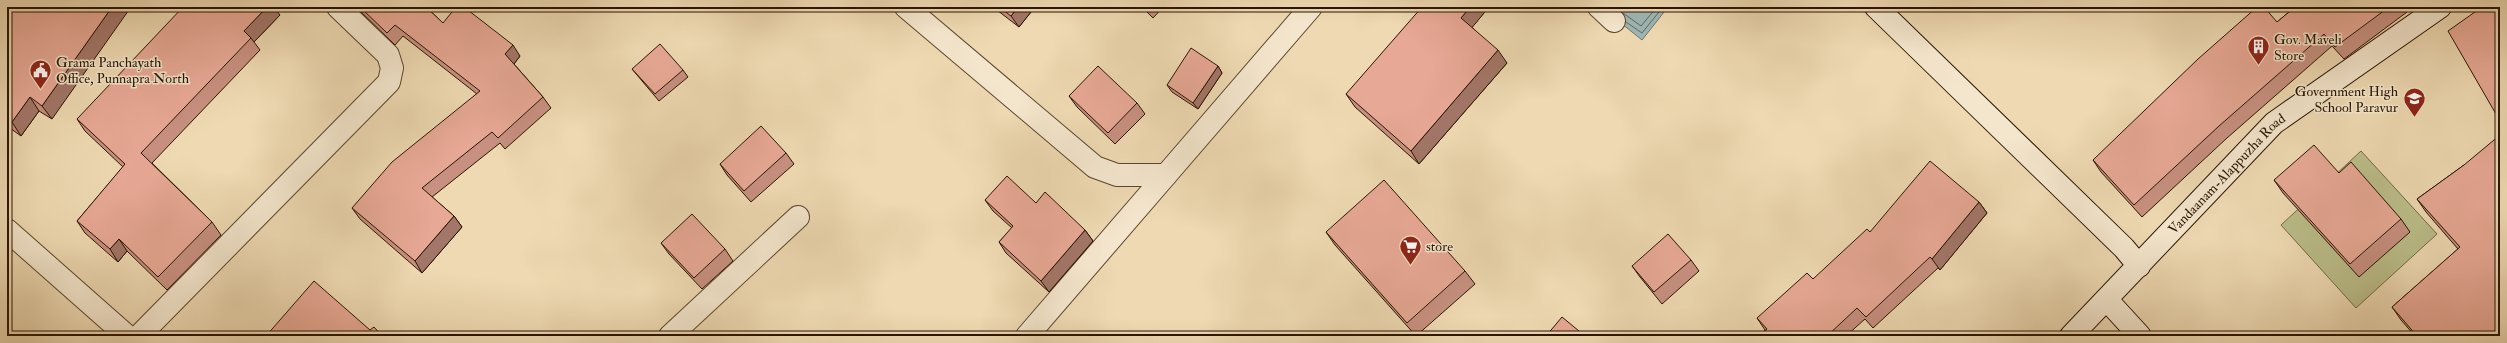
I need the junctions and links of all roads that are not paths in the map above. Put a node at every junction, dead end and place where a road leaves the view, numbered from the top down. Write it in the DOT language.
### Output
graph roads {
  1 [pos="338,7"];
  2 [pos="906,7"];
  3 [pos="1311,7"];
  4 [pos="1876,7"];
  5 [pos="2440,7"];
  6 [pos="1166,175"];
  7 [pos="798,217"];
  8 [pos="7,230"];
  9 [pos="2140,266"];
  10 [pos="2107,300"];
  11 [pos="127,336"];
  12 [pos="139,336"];
  13 [pos="670,336"];
  14 [pos="1027,336"];
  15 [pos="2072,336"];
  16 [pos="2140,336"];
  1 -- 12 [label="street"];
  2 -- 6 [label="street"];
  3 -- 6 [label="street"];
  4 -- 9 [label="street"];
  5 -- 9 [label="street, Vandaanam-Alappuzha Road"];
  6 -- 14 [label="street"];
  7 -- 13 [label="street"];
  8 -- 11 [label="street"];
  9 -- 10 [label="street, Vandaanam-Alappuzha Road"];
  10 -- 15 [label="street, Vandaanam-Alappuzha Road"];
  10 -- 16 [label="street"];
}
